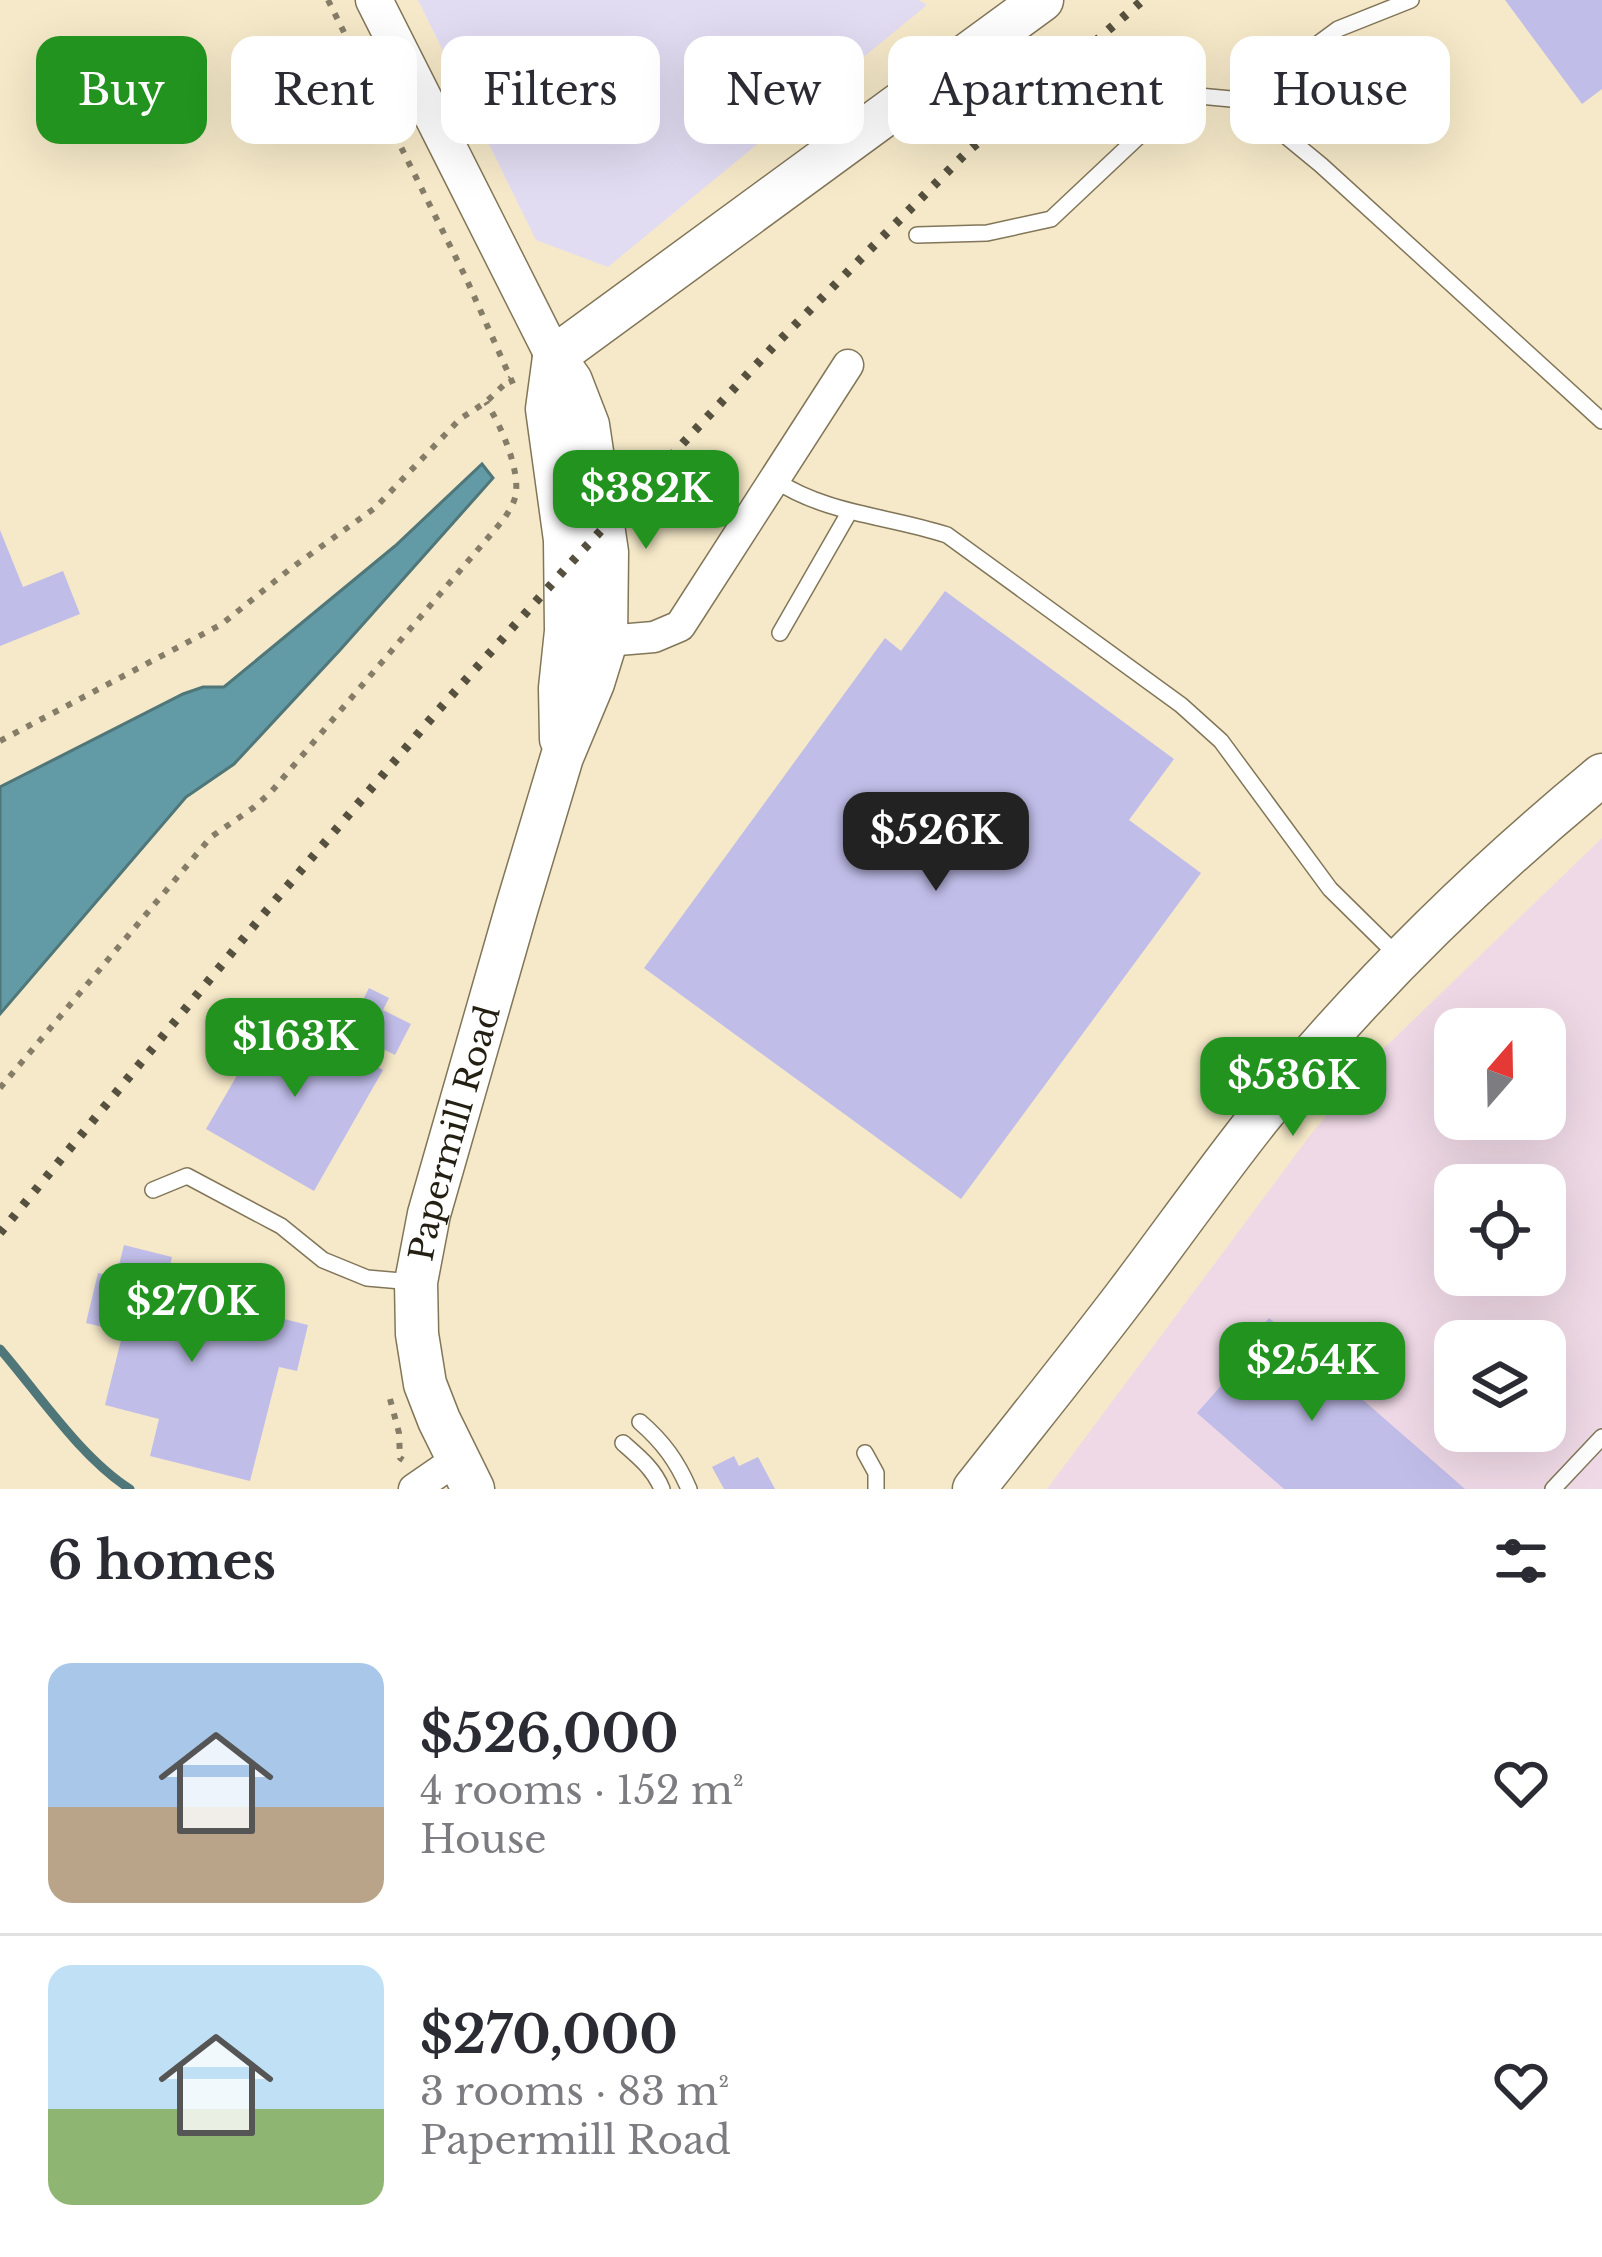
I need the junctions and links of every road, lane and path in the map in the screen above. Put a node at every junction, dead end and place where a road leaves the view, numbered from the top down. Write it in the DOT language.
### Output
graph roads {
  1 [pos="328,0"];
  2 [pos="374,0"];
  3 [pos="1042,0"];
  4 [pos="1411,0"];
  5 [pos="1329,36"];
  6 [pos="1230,99"];
  7 [pos="1296,144"];
  8 [pos="917,236"];
  9 [pos="554,357"];
  10 [pos="848,364"];
  11 [pos="511,378"];
  12 [pos="518,397"];
  13 [pos="486,402"];
  14 [pos="1602,421"];
  15 [pos="775,480"];
  16 [pos="850,511"];
  17 [pos="780,633"];
  18 [pos="606,641"];
  19 [pos="0,740"];
  20 [pos="562,757"];
  21 [pos="1602,775"];
  22 [pos="1402,960"];
  23 [pos="0,1088"];
  24 [pos="153,1190"];
  25 [pos="416,1282"];
  26 [pos="640,1422"];
  27 [pos="1602,1437"];
  28 [pos="623,1443"];
  29 [pos="865,1453"];
  30 [pos="466,1473"];
  31 [pos="414,1489"];
  32 [pos="507,1489"];
  33 [pos="662,1489"];
  34 [pos="689,1489"];
  35 [pos="876,1489"];
  36 [pos="974,1489"];
  37 [pos="1552,1489"];
  1 -- 11 [label="path"];
  2 -- 9 [label="street"];
  3 -- 9 [label="main road"];
  4 -- 5 [label="lane"];
  6 -- 8 [label="lane"];
  7 -- 14 [label="lane"];
  9 -- 18 [label="main road, Papermill Road"];
  9 -- 20 [label="main road, Papermill Road"];
  10 -- 15 [label="street"];
  11 -- 12 [label="path"];
  11 -- 13 [label="path"];
  13 -- 19 [label="path"];
  13 -- 23 [label="path"];
  15 -- 16 [label="lane"];
  15 -- 18 [label="street"];
  16 -- 17 [label="lane"];
  16 -- 22 [label="lane"];
  18 -- 20 [label="main road, Papermill Road"];
  20 -- 25 [label="main road, Papermill Road"];
  21 -- 22 [label="main road"];
  22 -- 36 [label="main road"];
  24 -- 25 [label="lane"];
  25 -- 30 [label="main road, Papermill Road"];
  26 -- 34 [label="lane"];
  27 -- 37 [label="lane"];
  28 -- 33 [label="lane"];
  29 -- 35 [label="lane"];
  30 -- 31 [label="street"];
  30 -- 32 [label="main road"];
}
